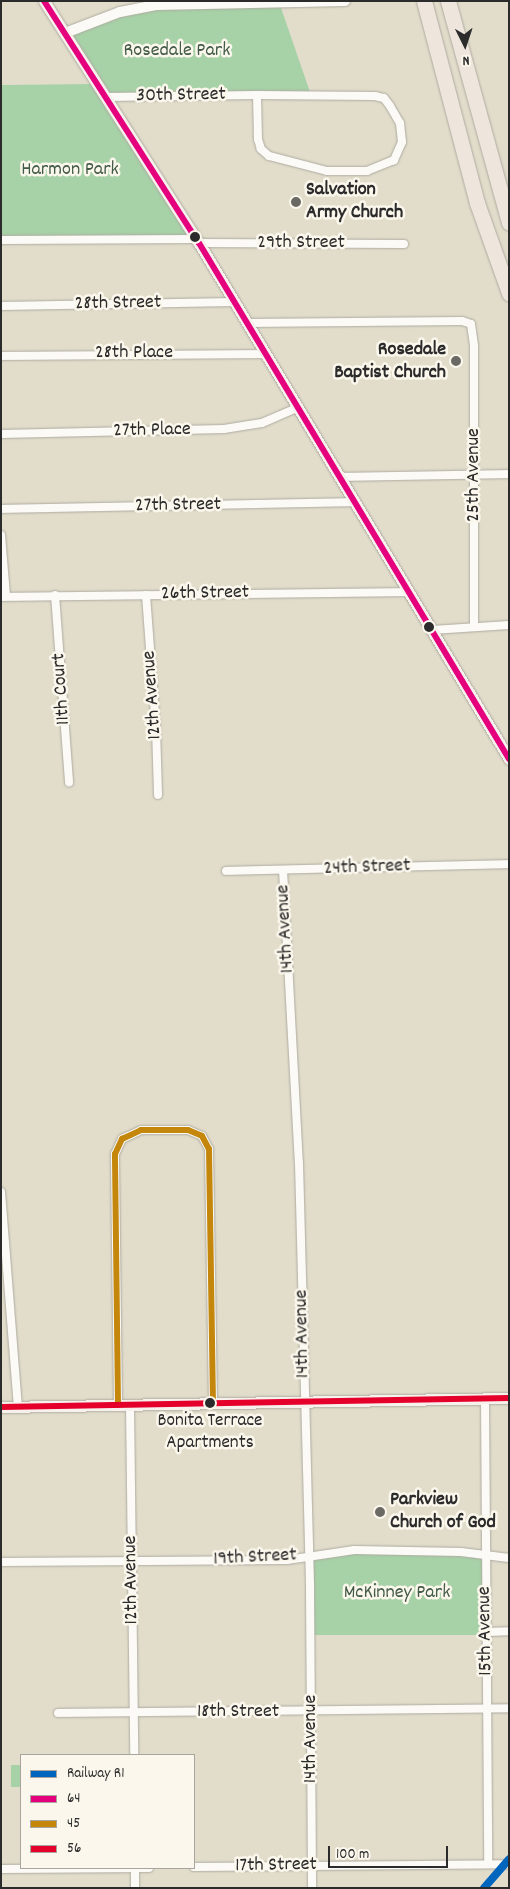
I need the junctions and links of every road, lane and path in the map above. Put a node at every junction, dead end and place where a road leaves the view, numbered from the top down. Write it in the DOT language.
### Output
graph roads {
  1 [pos="44,1"];
  2 [pos="345,1"];
  3 [pos="424,1"];
  4 [pos="448,1"];
  5 [pos="200,2"];
  6 [pos="65,33"];
  7 [pos="257,95"];
  8 [pos="105,97"];
  9 [pos="509,223"];
  10 [pos="1,240"];
  11 [pos="197,241"];
  12 [pos="404,244"];
  13 [pos="509,293"];
  14 [pos="235,302"];
  15 [pos="1,306"];
  16 [pos="247,323"];
  17 [pos="267,354"];
  18 [pos="1,356"];
  19 [pos="299,407"];
  20 [pos="1,434"];
  21 [pos="509,474"];
  22 [pos="474,476"];
  23 [pos="341,477"];
  24 [pos="356,502"];
  25 [pos="1,509"];
  26 [pos="1,535"];
  27 [pos="409,592"];
  28 [pos="55,595"];
  29 [pos="146,595"];
  30 [pos="4,596"];
  31 [pos="509,625"];
  32 [pos="474,626"];
  33 [pos="432,630"];
  34 [pos="509,759"];
  35 [pos="69,782"];
  36 [pos="158,795"];
  37 [pos="509,864"];
  38 [pos="283,870"];
  39 [pos="226,871"];
  40 [pos="1,1192"];
  41 [pos="2,1216"];
  42 [pos="485,1398"];
  43 [pos="509,1398"];
  44 [pos="304,1402"];
  45 [pos="213,1403"];
  46 [pos="118,1405"];
  47 [pos="130,1405"];
  48 [pos="1,1407"];
  49 [pos="18,1407"];
  50 [pos="309,1555"];
  51 [pos="486,1555"];
  52 [pos="509,1558"];
  53 [pos="132,1561"];
  54 [pos="1,1562"];
  55 [pos="509,1631"];
  56 [pos="486,1632"];
  57 [pos="488,1708"];
  58 [pos="509,1708"];
  59 [pos="311,1712"];
  60 [pos="58,1713"];
  61 [pos="134,1713"];
  62 [pos="134,1754"];
  63 [pos="488,1864"];
  64 [pos="509,1864"];
  65 [pos="312,1866"];
  66 [pos="195,1867"];
  67 [pos="1,1869"];
  68 [pos="20,1869"];
  69 [pos="135,1869"];
  70 [pos="136,1888"];
  71 [pos="312,1888"];
  1 -- 6 [label="main road"];
  2 -- 5 [label="street"];
  3 -- 13 [label="highway"];
  4 -- 9 [label="highway"];
  5 -- 6 [label="street"];
  6 -- 8 [label="main road"];
  7 -- 7 [label="street, 30th Street"];
  7 -- 8 [label="street, 30th Street"];
  8 -- 11 [label="main road"];
  10 -- 11 [label="street, 29th Street"];
  11 -- 12 [label="street, 29th Street"];
  11 -- 14 [label="main road"];
  14 -- 15 [label="street, 28th Street"];
  14 -- 16 [label="main road"];
  16 -- 17 [label="main road"];
  16 -- 22 [label="street, 25th Avenue"];
  17 -- 18 [label="street, 28th Place"];
  17 -- 19 [label="main road"];
  19 -- 20 [label="street, 27th Place"];
  19 -- 23 [label="main road"];
  21 -- 22 [label="street"];
  22 -- 23 [label="street"];
  22 -- 32 [label="street, 25th Avenue"];
  23 -- 24 [label="main road"];
  24 -- 25 [label="street, 27th Street"];
  24 -- 27 [label="main road"];
  26 -- 30 [label="street"];
  27 -- 29 [label="street, 26th Street"];
  27 -- 33 [label="main road"];
  28 -- 29 [label="street, 26th Street"];
  28 -- 30 [label="street, 26th Street"];
  28 -- 35 [label="street, 11th Court"];
  29 -- 36 [label="street, 12th Avenue"];
  31 -- 32 [label="street"];
  32 -- 33 [label="street"];
  33 -- 34 [label="main road"];
  37 -- 38 [label="street, 24th Street"];
  38 -- 39 [label="street, 24th Street"];
  38 -- 44 [label="street, 14th Avenue"];
  40 -- 41 [label="street"];
  41 -- 49 [label="street"];
  42 -- 43 [label="main road"];
  42 -- 44 [label="main road"];
  42 -- 51 [label="street, 15th Avenue"];
  44 -- 45 [label="main road"];
  44 -- 50 [label="street, 14th Avenue"];
  45 -- 46 [label="street"];
  45 -- 47 [label="main road"];
  46 -- 47 [label="main road"];
  46 -- 49 [label="main road"];
  47 -- 53 [label="street, 12th Avenue"];
  48 -- 49 [label="main road"];
  50 -- 51 [label="street, 19th Street"];
  50 -- 53 [label="street, 19th Street"];
  50 -- 59 [label="street, 14th Avenue"];
  51 -- 52 [label="street, 19th Street"];
  51 -- 56 [label="street, 15th Avenue"];
  53 -- 54 [label="street, 19th Street"];
  53 -- 61 [label="street, 12th Avenue"];
  55 -- 56 [label="street"];
  56 -- 57 [label="street, 15th Avenue"];
  57 -- 58 [label="street, 18th Street"];
  57 -- 59 [label="street, 18th Street"];
  57 -- 63 [label="street, 15th Avenue"];
  59 -- 61 [label="street, 18th Street"];
  59 -- 65 [label="street, 14th Avenue"];
  60 -- 61 [label="street, 18th Street"];
  61 -- 62 [label="street, 12th Avenue"];
  63 -- 64 [label="street, 17th Street"];
  63 -- 65 [label="street, 17th Street"];
  65 -- 66 [label="street, 17th Street"];
  65 -- 71 [label="street, 14th Avenue"];
  67 -- 68 [label="street"];
  69 -- 70 [label="street"];
}
